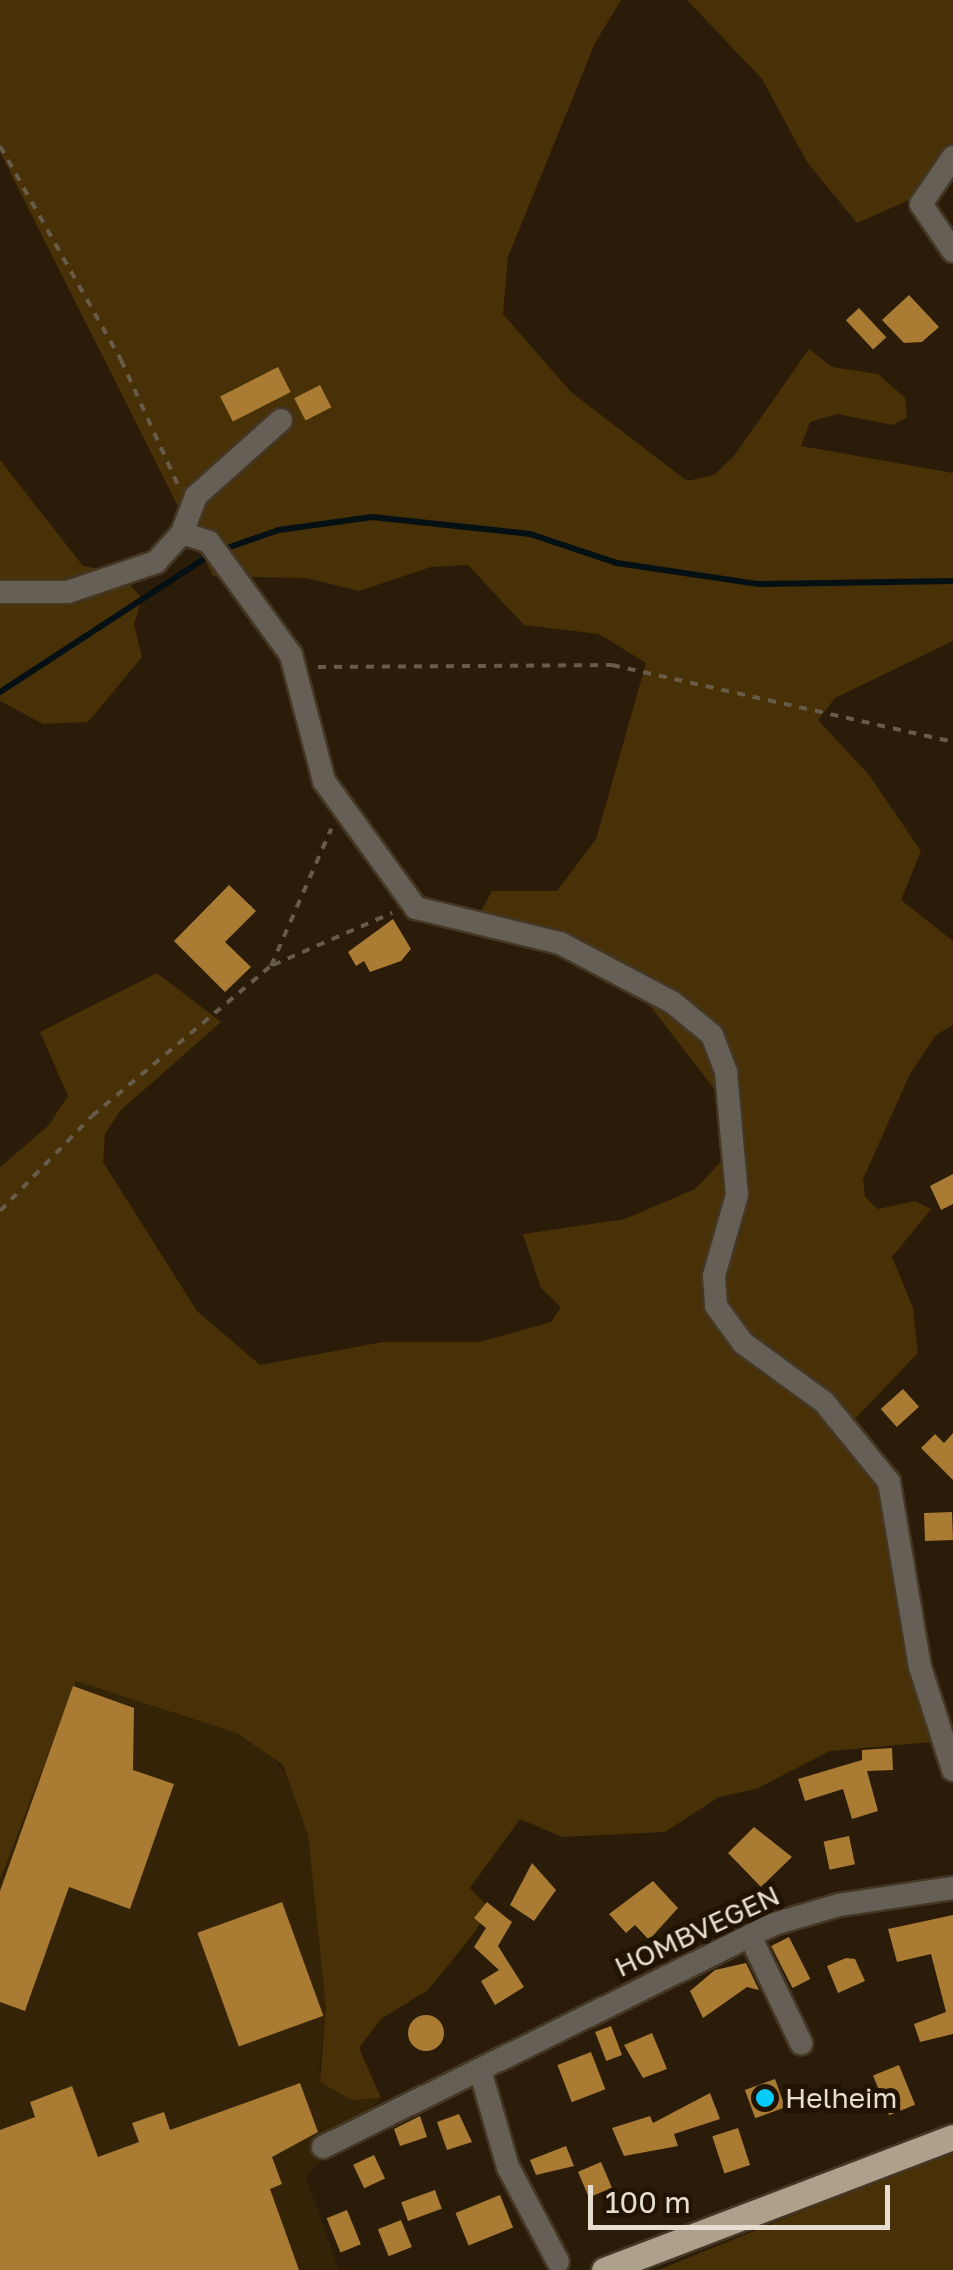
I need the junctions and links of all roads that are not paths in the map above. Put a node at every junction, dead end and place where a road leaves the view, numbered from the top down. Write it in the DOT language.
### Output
graph roads {
  1 [pos="953,157"];
  2 [pos="953,251"];
  3 [pos="281,420"];
  4 [pos="186,522"];
  5 [pos="0,592"];
  6 [pos="953,1770"];
  7 [pos="953,1888"];
  8 [pos="750,1936"];
  9 [pos="801,2044"];
  10 [pos="480,2070"];
  11 [pos="953,2137"];
  12 [pos="323,2146"];
  13 [pos="558,2262"];
  14 [pos="604,2270"];
  1 -- 2 [label="street"];
  3 -- 4 [label="street"];
  4 -- 5 [label="street"];
  4 -- 6 [label="street"];
  7 -- 8 [label="street, HOMBVEGEN"];
  8 -- 9 [label="street"];
  8 -- 10 [label="street, HOMBVEGEN"];
  10 -- 12 [label="street, HOMBVEGEN"];
  10 -- 13 [label="street"];
  11 -- 14 [label="main road"];
}
